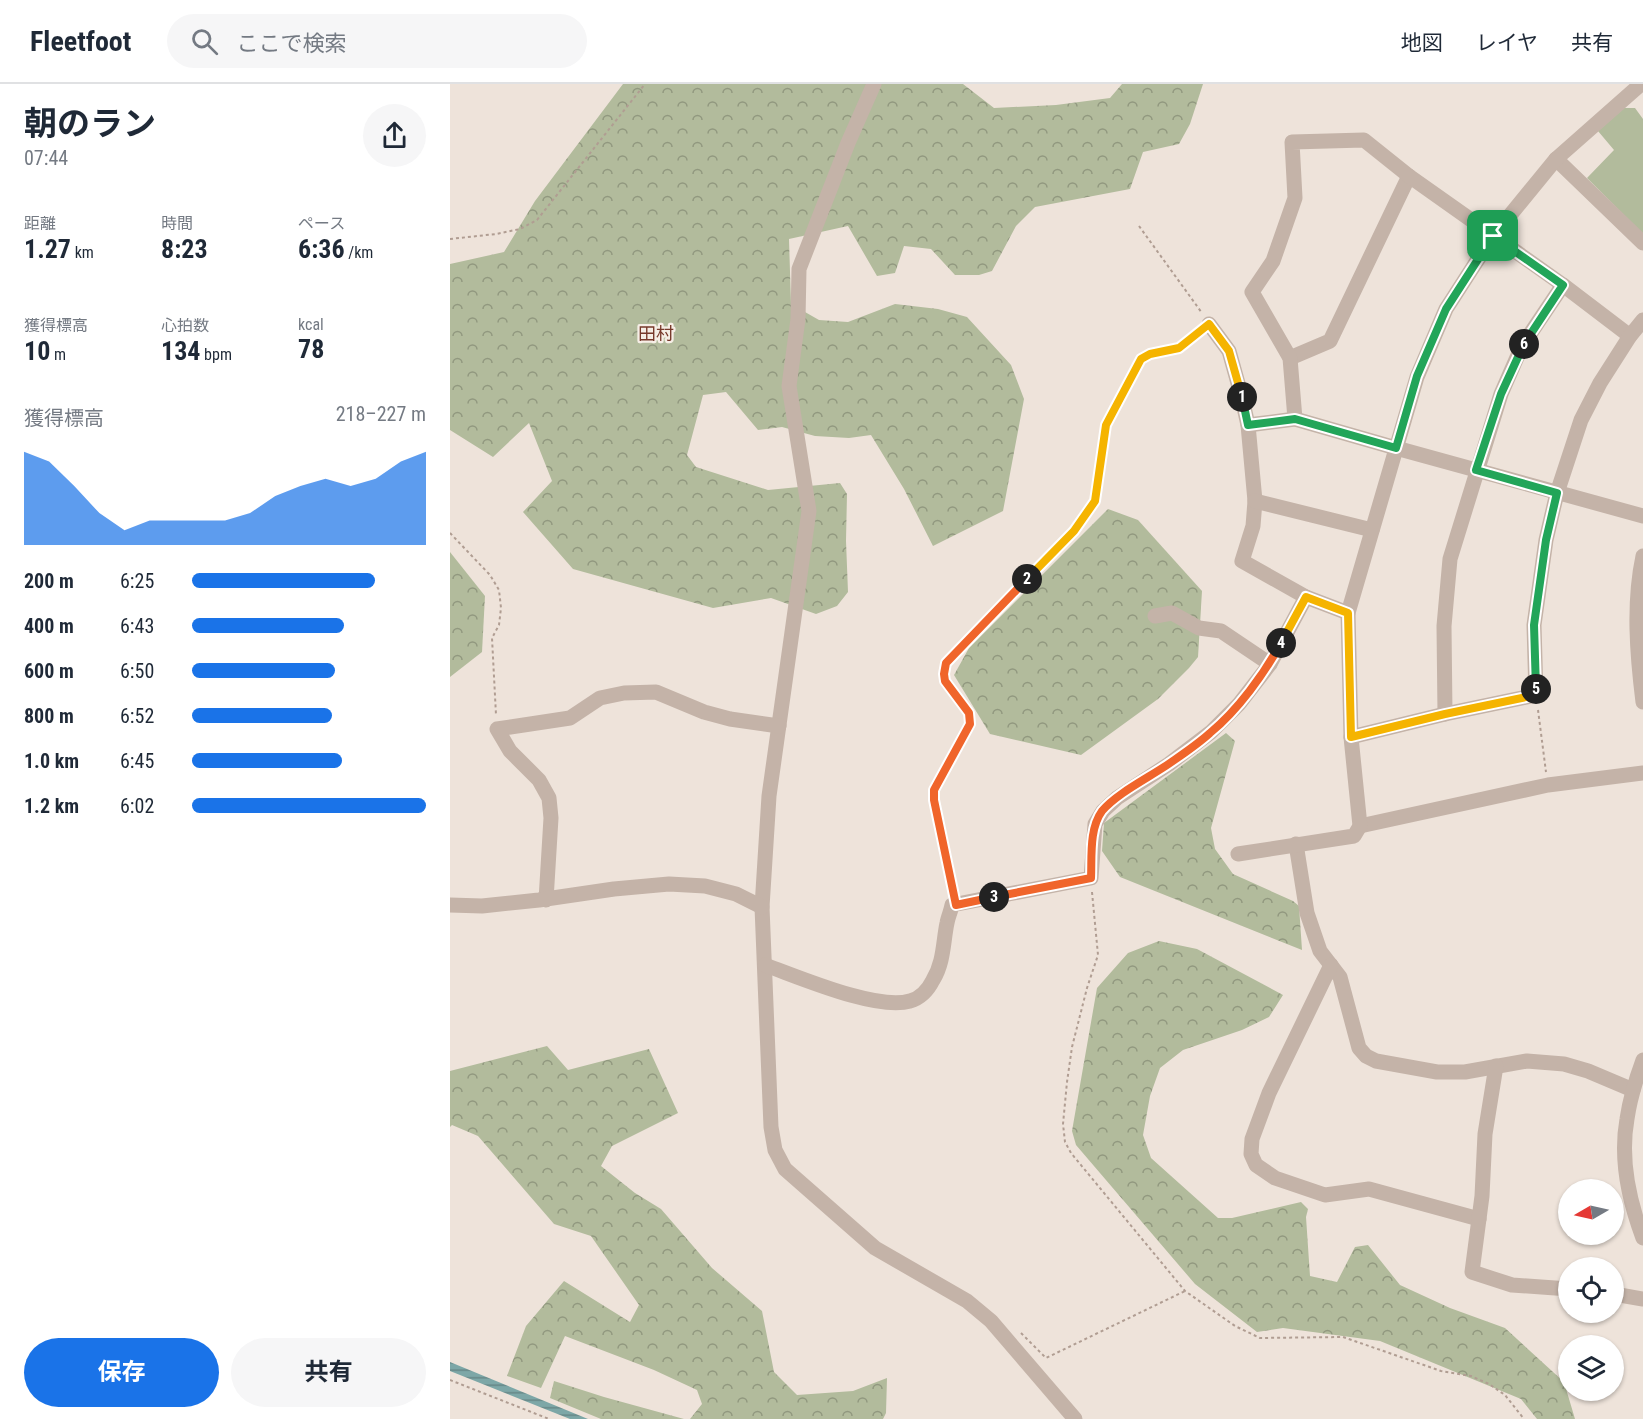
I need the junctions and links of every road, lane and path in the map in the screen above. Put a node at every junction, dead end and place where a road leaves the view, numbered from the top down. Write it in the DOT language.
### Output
graph roads {
  1 [pos="645,84"];
  2 [pos="874,84"];
  3 [pos="1638,88"];
  4 [pos="1556,159"];
  5 [pos="1409,176"];
  6 [pos="1139,226"];
  7 [pos="1493,236"];
  8 [pos="450,239"];
  9 [pos="1643,243"];
  10 [pos="1563,285"];
  11 [pos="1643,320"];
  12 [pos="1209,324"];
  13 [pos="1630,336"];
  14 [pos="1290,357"];
  15 [pos="1295,419"];
  16 [pos="1248,425"];
  17 [pos="1396,448"];
  18 [pos="1476,470"];
  19 [pos="1557,493"];
  20 [pos="1255,501"];
  21 [pos="1643,516"];
  22 [pos="1372,530"];
  23 [pos="450,533"];
  24 [pos="1643,556"];
  25 [pos="1306,597"];
  26 [pos="1348,613"];
  27 [pos="1155,616"];
  28 [pos="1270,664"];
  29 [pos="1536,695"];
  30 [pos="1643,702"];
  31 [pos="1445,714"];
  32 [pos="779,726"];
  33 [pos="497,729"];
  34 [pos="1351,737"];
  35 [pos="1546,772"];
  36 [pos="1643,773"];
  37 [pos="1359,826"];
  38 [pos="1296,844"];
  39 [pos="1238,854"];
  40 [pos="1091,878"];
  41 [pos="546,900"];
  42 [pos="450,905"];
  43 [pos="956,905"];
  44 [pos="762,907"];
  45 [pos="765,965"];
  46 [pos="1331,965"];
  47 [pos="1643,1060"];
  48 [pos="1496,1066"];
  49 [pos="1633,1090"];
  50 [pos="1479,1219"];
  51 [pos="1643,1238"];
  52 [pos="1558,1288"];
  53 [pos="1185,1291"];
  54 [pos="1624,1296"];
  55 [pos="1643,1299"];
  56 [pos="1022,1333"];
  57 [pos="450,1380"];
  58 [pos="549,1419"];
  59 [pos="1075,1419"];
  60 [pos="1524,1419"];
  1 -- 8 [label="path"];
  2 -- 32 [label="street"];
  3 -- 4 [label="street"];
  4 -- 7 [label="street"];
  4 -- 9 [label="street"];
  5 -- 7 [label="street"];
  5 -- 14 [label="street"];
  5 -- 14 [label="street"];
  6 -- 12 [label="path"];
  7 -- 10 [label="street"];
  7 -- 17 [label="street"];
  10 -- 13 [label="street"];
  10 -- 18 [label="street"];
  11 -- 13 [label="street"];
  12 -- 16 [label="street"];
  12 -- 43 [label="path"];
  13 -- 19 [label="street"];
  14 -- 15 [label="street"];
  15 -- 16 [label="street"];
  15 -- 17 [label="street"];
  16 -- 20 [label="street"];
  17 -- 18 [label="street"];
  17 -- 22 [label="street"];
  18 -- 19 [label="street"];
  18 -- 31 [label="street"];
  19 -- 21 [label="street"];
  19 -- 29 [label="street"];
  20 -- 22 [label="street"];
  20 -- 25 [label="street"];
  22 -- 26 [label="street"];
  23 -- 33 [label="path"];
  24 -- 30 [label="street"];
  25 -- 26 [label="street"];
  25 -- 28 [label="street"];
  26 -- 34 [label="street"];
  27 -- 28 [label="street"];
  28 -- 40 [label="street"];
  29 -- 31 [label="street"];
  29 -- 35 [label="path"];
  31 -- 34 [label="street"];
  32 -- 33 [label="street"];
  32 -- 44 [label="street"];
  33 -- 41 [label="street"];
  34 -- 37 [label="street"];
  36 -- 37 [label="street"];
  37 -- 38 [label="street"];
  38 -- 39 [label="street"];
  38 -- 46 [label="street"];
  40 -- 43 [label="street"];
  40 -- 53 [label="path"];
  41 -- 42 [label="street"];
  41 -- 44 [label="street"];
  43 -- 45 [label="street"];
  44 -- 45 [label="street"];
  45 -- 59 [label="street"];
  46 -- 48 [label="street"];
  46 -- 50 [label="street"];
  47 -- 49 [label="street"];
  48 -- 49 [label="street"];
  48 -- 50 [label="street"];
  49 -- 51 [label="street"];
  50 -- 52 [label="street"];
  53 -- 56 [label="path"];
  53 -- 60 [label="path"];
  54 -- 55 [label="street"];
  57 -- 58 [label="path"];
}
